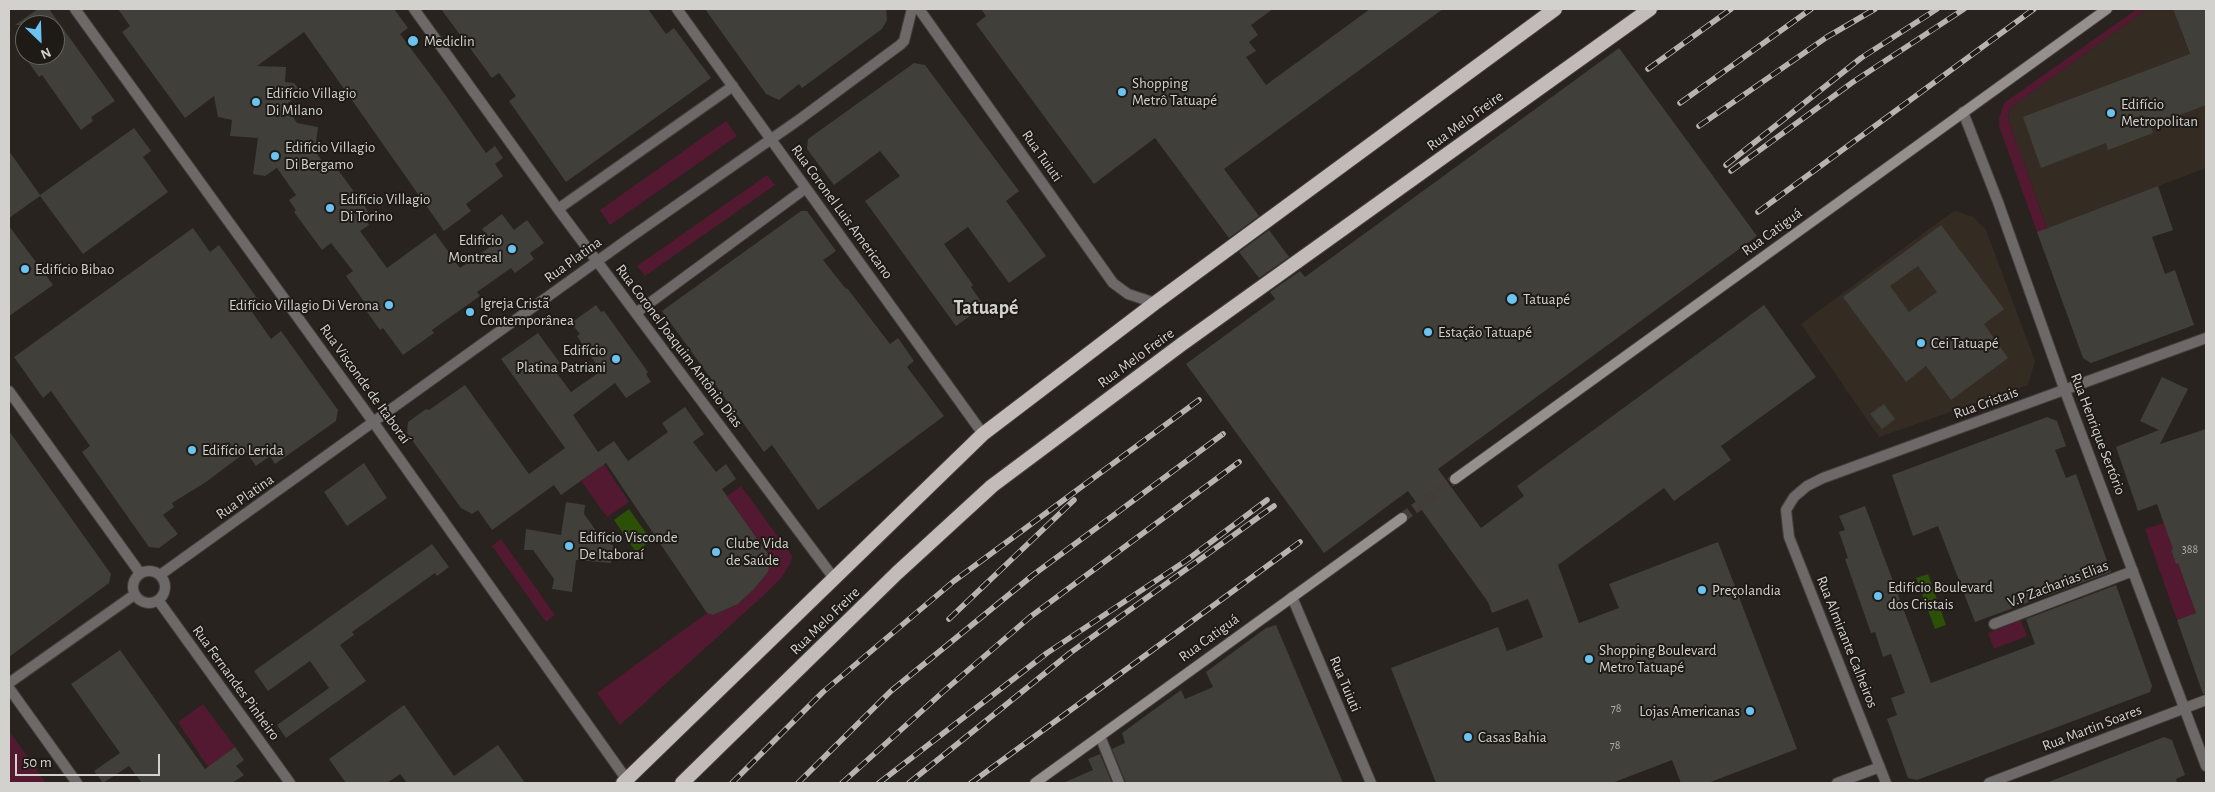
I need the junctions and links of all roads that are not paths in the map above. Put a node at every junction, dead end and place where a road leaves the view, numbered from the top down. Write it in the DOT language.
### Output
graph roads {
  1 [pos="75,9"];
  2 [pos="414,9"];
  3 [pos="677,9"];
  4 [pos="912,9"];
  5 [pos="919,9"];
  6 [pos="1555,9"];
  7 [pos="1650,9"];
  8 [pos="2107,9"];
  9 [pos="733,86"];
  10 [pos="1963,112"];
  11 [pos="771,140"];
  12 [pos="806,188"];
  13 [pos="558,209"];
  14 [pos="597,261"];
  15 [pos="1155,303"];
  16 [pos="636,313"];
  17 [pos="2206,338"];
  18 [pos="9,391"];
  19 [pos="2065,391"];
  20 [pos="374,423"];
  21 [pos="983,434"];
  22 [pos="1455,479"];
  23 [pos="1786,510"];
  24 [pos="1402,518"];
  25 [pos="2133,571"];
  26 [pos="140,573"];
  27 [pos="160,575"];
  28 [pos="833,578"];
  29 [pos="134,595"];
  30 [pos="1292,597"];
  31 [pos="158,600"];
  32 [pos="1994,624"];
  33 [pos="9,683"];
  34 [pos="9,688"];
  35 [pos="2206,700"];
  36 [pos="2185,708"];
  37 [pos="1100,736"];
  38 [pos="2206,766"];
  39 [pos="1880,767"];
  40 [pos="625,782"];
  41 [pos="77,783"];
  42 [pos="290,783"];
  43 [pos="682,783"];
  44 [pos="1035,783"];
  45 [pos="1119,783"];
  46 [pos="1371,783"];
  47 [pos="1837,783"];
  48 [pos="1886,783"];
  49 [pos="1989,783"];
  1 -- 20 [label="street, Rua Visconde de Itaboraí"];
  2 -- 13 [label="street, Rua Coronel Joaquim Antônio Dias"];
  3 -- 9 [label="street, Rua Coronel Luis Americano"];
  4 -- 11 [label="street, Rua Platina"];
  5 -- 15 [label="street, Rua Tuiuti"];
  6 -- 15 [label="highway, Rua Melo Freire"];
  7 -- 43 [label="highway, Rua Melo Freire"];
  8 -- 10 [label="main road, Rua Catiguá"];
  9 -- 11 [label="street, Rua Coronel Luis Americano"];
  9 -- 13 [label="street"];
  10 -- 19 [label="street, Rua Henrique Sertório"];
  10 -- 22 [label="main road, Rua Catiguá"];
  11 -- 12 [label="street, Rua Coronel Luis Americano"];
  11 -- 14 [label="street, Rua Platina"];
  12 -- 16 [label="street"];
  12 -- 21 [label="street, Rua Coronel Luis Americano"];
  13 -- 14 [label="street, Rua Coronel Joaquim Antônio Dias"];
  14 -- 16 [label="street, Rua Coronel Joaquim Antônio Dias"];
  14 -- 20 [label="street, Rua Platina"];
  15 -- 21 [label="highway, Rua Melo Freire"];
  16 -- 28 [label="street, Rua Coronel Joaquim Antônio Dias"];
  17 -- 19 [label="street, Rua Cristais"];
  18 -- 26 [label="street"];
  19 -- 23 [label="street, Rua Cristais"];
  19 -- 25 [label="street, Rua Henrique Sertório"];
  20 -- 27 [label="street, Rua Platina"];
  20 -- 40 [label="street, Rua Visconde de Itaboraí"];
  21 -- 28 [label="highway, Rua Melo Freire"];
  23 -- 39 [label="street, Rua Almirante Calheiros"];
  24 -- 30 [label="main road, Rua Catiguá"];
  25 -- 32 [label="street, V.P Zacharias Elias"];
  25 -- 36 [label="street, Rua Henrique Sertório"];
  26 -- 27 [label="street"];
  26 -- 29 [label="street"];
  27 -- 31 [label="street"];
  28 -- 40 [label="highway, Rua Melo Freire"];
  29 -- 31 [label="street"];
  29 -- 33 [label="street"];
  30 -- 37 [label="main road, Rua Catiguá"];
  30 -- 46 [label="street, Rua Tuiuti"];
  31 -- 42 [label="street, Rua Fernandes Pinheiro"];
  34 -- 41 [label="street"];
  35 -- 36 [label="street, Rua Martin Soares"];
  36 -- 38 [label="street, Rua Henrique Sertório"];
  36 -- 49 [label="street, Rua Martin Soares"];
  37 -- 44 [label="main road, Rua Catiguá"];
  37 -- 45 [label="street"];
  39 -- 47 [label="street"];
  39 -- 48 [label="street, Rua Almirante Calheiros"];
}
